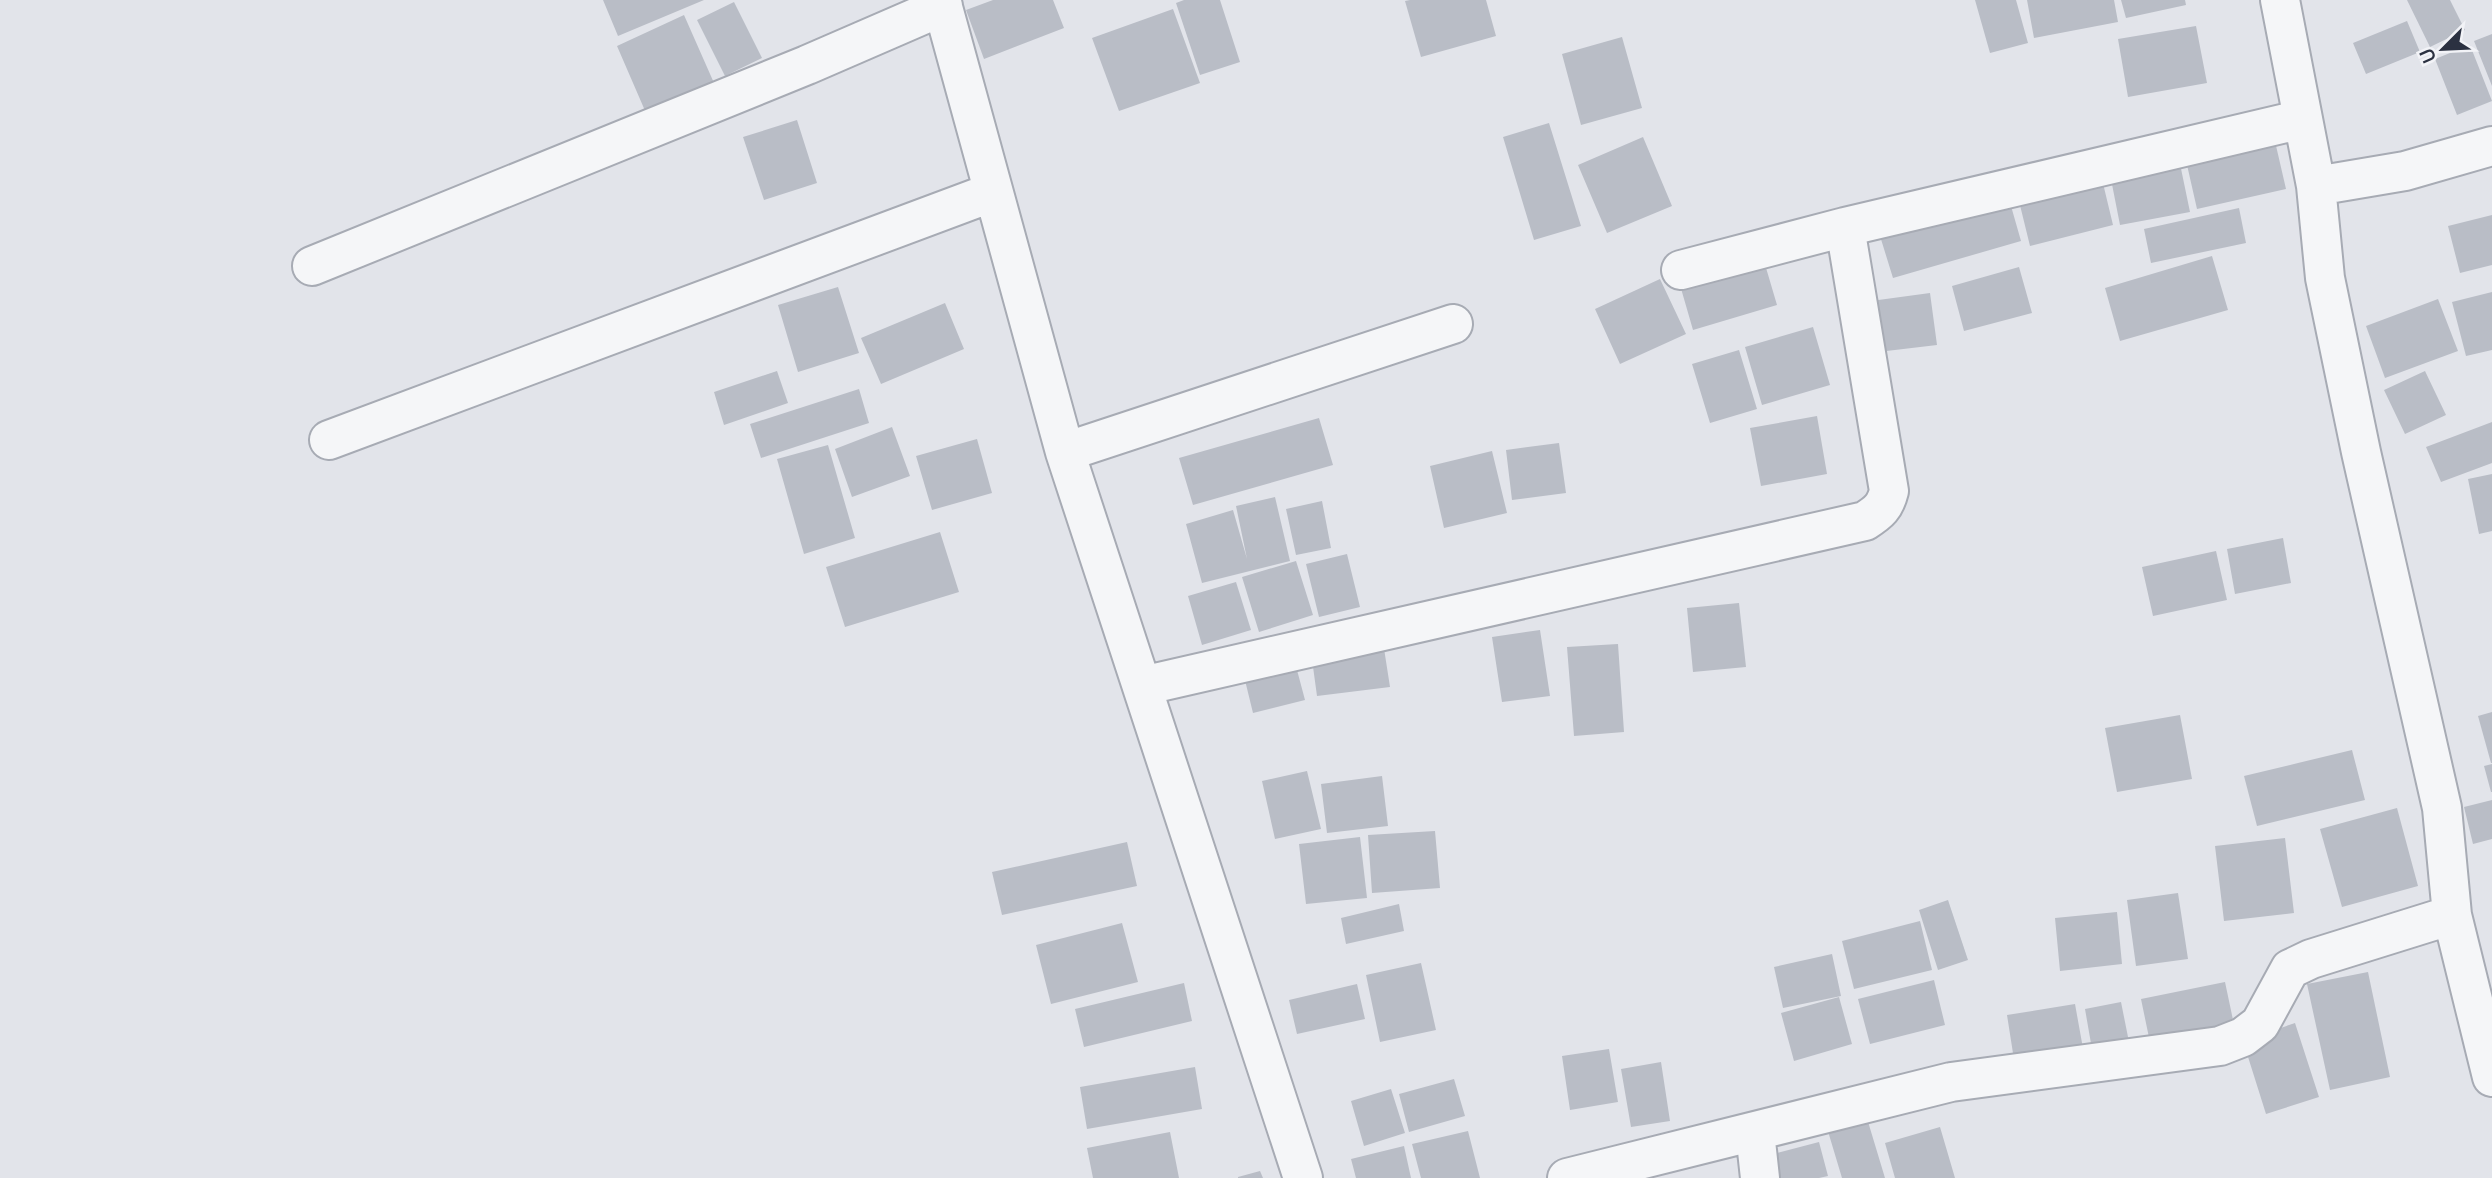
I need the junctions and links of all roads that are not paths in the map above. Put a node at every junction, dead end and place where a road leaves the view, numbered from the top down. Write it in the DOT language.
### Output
graph roads {
  1 [pos="2280,0"];
  2 [pos="942,3"];
  3 [pos="2303,119"];
  4 [pos="2492,146"];
  5 [pos="2316,186"];
  6 [pos="993,192"];
  7 [pos="1845,227"];
  8 [pos="312,266"];
  9 [pos="1681,270"];
  10 [pos="1453,324"];
  11 [pos="330,440"];
  12 [pos="1065,452"];
  13 [pos="1142,686"];
  14 [pos="2452,915"];
  15 [pos="2492,1077"];
  16 [pos="1755,1132"];
  17 [pos="1303,1178"];
  18 [pos="1567,1178"];
  19 [pos="1760,1178"];
  1 -- 3 [label="street"];
  2 -- 6 [label="street"];
  2 -- 8 [label="street"];
  3 -- 5 [label="street"];
  3 -- 7 [label="street"];
  4 -- 5 [label="street"];
  5 -- 14 [label="street"];
  6 -- 11 [label="street"];
  6 -- 12 [label="street"];
  7 -- 9 [label="street"];
  7 -- 13 [label="street"];
  10 -- 12 [label="street"];
  12 -- 13 [label="street"];
  13 -- 17 [label="street"];
  14 -- 15 [label="street"];
  14 -- 16 [label="street"];
  16 -- 18 [label="street"];
  16 -- 19 [label="street"];
}
